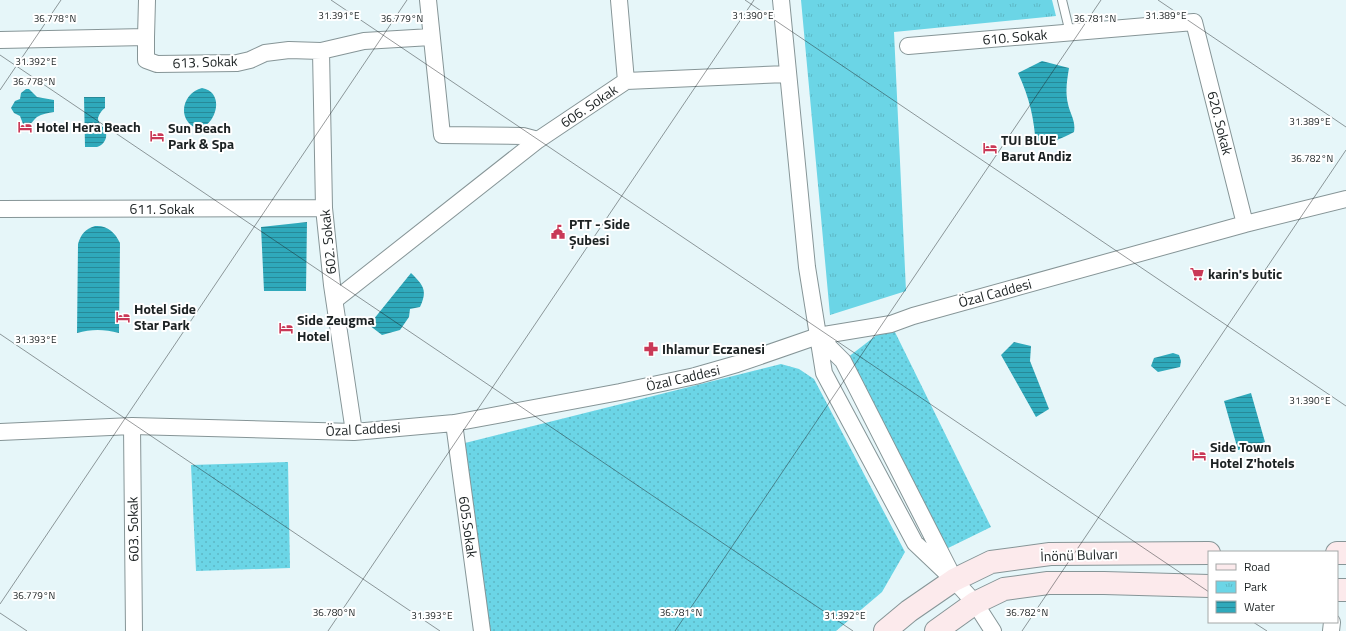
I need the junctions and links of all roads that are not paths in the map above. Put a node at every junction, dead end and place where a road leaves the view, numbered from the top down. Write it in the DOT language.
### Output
graph roads {
  1 [pos="147,0"];
  2 [pos="428,0"];
  3 [pos="619,0"];
  4 [pos="781,0"];
  5 [pos="1062,0"];
  6 [pos="1194,22"];
  7 [pos="1070,33"];
  8 [pos="146,37"];
  9 [pos="431,37"];
  10 [pos="0,40"];
  11 [pos="908,46"];
  12 [pos="321,51"];
  13 [pos="787,74"];
  14 [pos="626,81"];
  15 [pos="538,140"];
  16 [pos="1346,199"];
  17 [pos="324,208"];
  18 [pos="0,210"];
  19 [pos="1245,224"];
  20 [pos="335,300"];
  21 [pos="818,336"];
  22 [pos="454,423"];
  23 [pos="132,426"];
  24 [pos="0,432"];
  25 [pos="354,432"];
  26 [pos="1208,553"];
  27 [pos="954,580"];
  28 [pos="1208,586"];
  29 [pos="975,603"];
  30 [pos="134,631"];
  31 [pos="482,631"];
  32 [pos="885,631"];
  33 [pos="936,631"];
  34 [pos="993,631"];
  1 -- 8 [label="street"];
  2 -- 9 [label="street"];
  3 -- 14 [label="street"];
  4 -- 13 [label="street"];
  5 -- 7 [label="lane"];
  6 -- 7 [label="street, 610. Sokak"];
  6 -- 19 [label="street, 620. Sokak"];
  7 -- 11 [label="street, 610. Sokak"];
  8 -- 10 [label="street"];
  8 -- 12 [label="street, 613. Sokak"];
  9 -- 12 [label="street, 613. Sokak"];
  9 -- 15 [label="street"];
  12 -- 17 [label="street, 602. Sokak"];
  13 -- 14 [label="street, 606. Sokak"];
  13 -- 21 [label="street"];
  14 -- 15 [label="street, 606. Sokak"];
  15 -- 20 [label="street, 606. Sokak"];
  16 -- 19 [label="street, Özal Caddesi"];
  17 -- 18 [label="street, 611. Sokak"];
  17 -- 20 [label="street, 602. Sokak"];
  19 -- 21 [label="street, Özal Caddesi"];
  20 -- 25 [label="street, 602. Sokak"];
  21 -- 22 [label="street, Özal Caddesi"];
  21 -- 27 [label="street"];
  21 -- 27 [label="street"];
  22 -- 25 [label="street, Özal Caddesi"];
  22 -- 31 [label="street, 605.Sokak"];
  23 -- 24 [label="street, Özal Caddesi"];
  23 -- 25 [label="street, Özal Caddesi"];
  23 -- 30 [label="street, 603. Sokak"];
  26 -- 27 [label="main road, İnönü Bulvarı"];
  27 -- 29 [label="street"];
  27 -- 32 [label="main road, İnönü Bulvarı"];
  28 -- 29 [label="main road, İnönü Bulvarı"];
  29 -- 33 [label="main road, İnönü Bulvarı"];
  29 -- 34 [label="street"];
}
